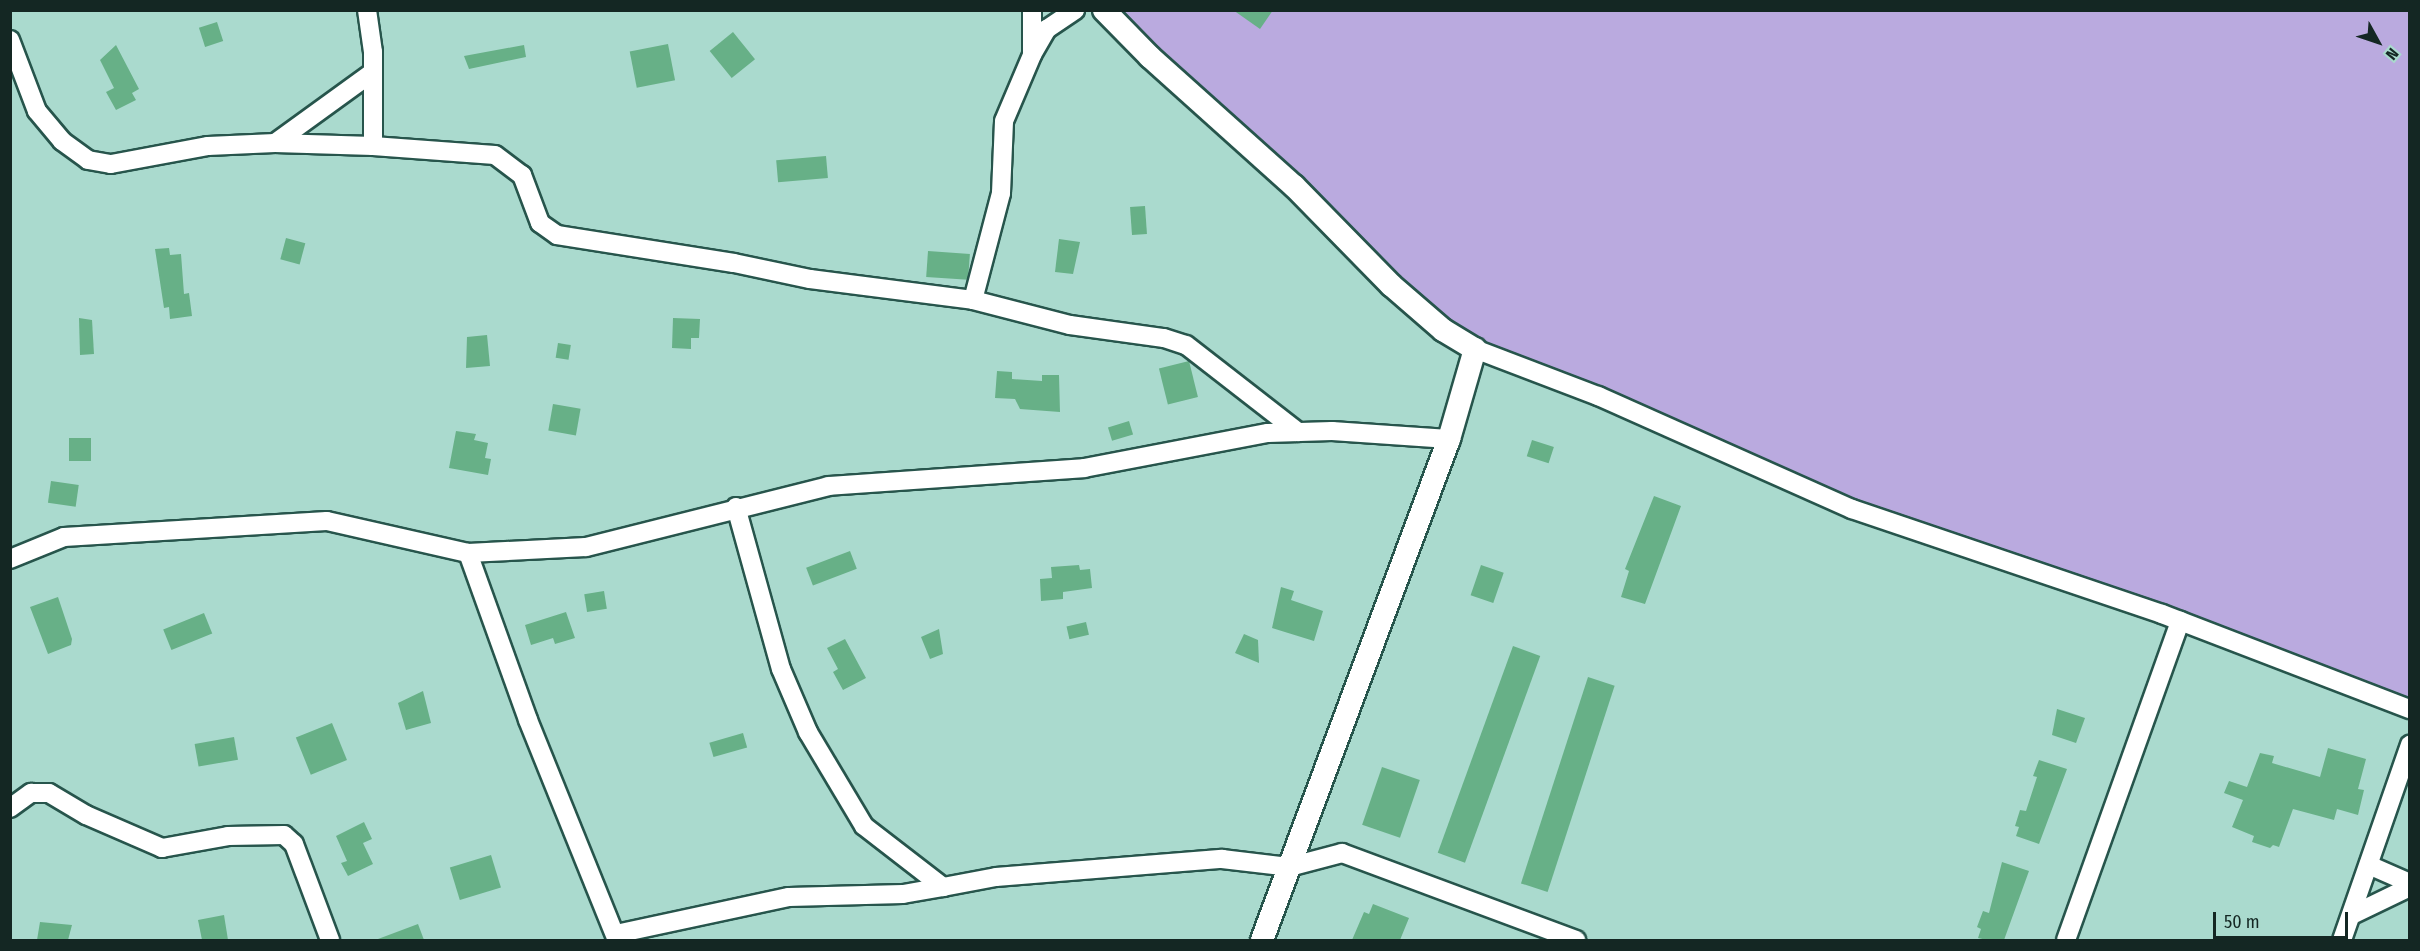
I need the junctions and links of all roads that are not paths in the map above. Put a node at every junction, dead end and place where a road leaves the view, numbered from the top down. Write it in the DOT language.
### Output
graph roads {
  1 [pos="368,10"];
  2 [pos="1032,10"];
  3 [pos="1075,10"];
  4 [pos="1104,10"];
  5 [pos="10,40"];
  6 [pos="1032,55"];
  7 [pos="373,72"];
  8 [pos="275,143"];
  9 [pos="373,146"];
  10 [pos="973,300"];
  11 [pos="1475,349"];
  12 [pos="1298,432"];
  13 [pos="1449,439"];
  14 [pos="736,507"];
  15 [pos="468,553"];
  16 [pos="10,559"];
  17 [pos="2180,621"];
  18 [pos="2409,709"];
  19 [pos="2409,745"];
  20 [pos="10,808"];
  21 [pos="2371,866"];
  22 [pos="1289,867"];
  23 [pos="2409,885"];
  24 [pos="943,887"];
  25 [pos="2352,915"];
  26 [pos="617,937"];
  27 [pos="330,940"];
  28 [pos="1262,940"];
  29 [pos="1576,940"];
  30 [pos="2066,940"];
  31 [pos="2342,940"];
  1 -- 7 [label="street"];
  2 -- 6 [label="street"];
  3 -- 6 [label="street"];
  4 -- 11 [label="street"];
  5 -- 8 [label="street"];
  6 -- 10 [label="street"];
  7 -- 8 [label="street"];
  7 -- 9 [label="street"];
  8 -- 9 [label="street"];
  9 -- 10 [label="street"];
  10 -- 12 [label="street"];
  11 -- 13 [label="street"];
  11 -- 17 [label="street"];
  12 -- 13 [label="street"];
  12 -- 14 [label="street"];
  13 -- 22 [label="street"];
  14 -- 15 [label="street"];
  14 -- 24 [label="street"];
  15 -- 16 [label="street"];
  15 -- 26 [label="street"];
  17 -- 18 [label="street"];
  17 -- 30 [label="street"];
  19 -- 21 [label="street"];
  20 -- 27 [label="street"];
  21 -- 23 [label="street"];
  21 -- 25 [label="street"];
  22 -- 24 [label="street"];
  22 -- 28 [label="street"];
  22 -- 29 [label="street"];
  23 -- 25 [label="street"];
  24 -- 26 [label="street"];
  25 -- 31 [label="street"];
}
